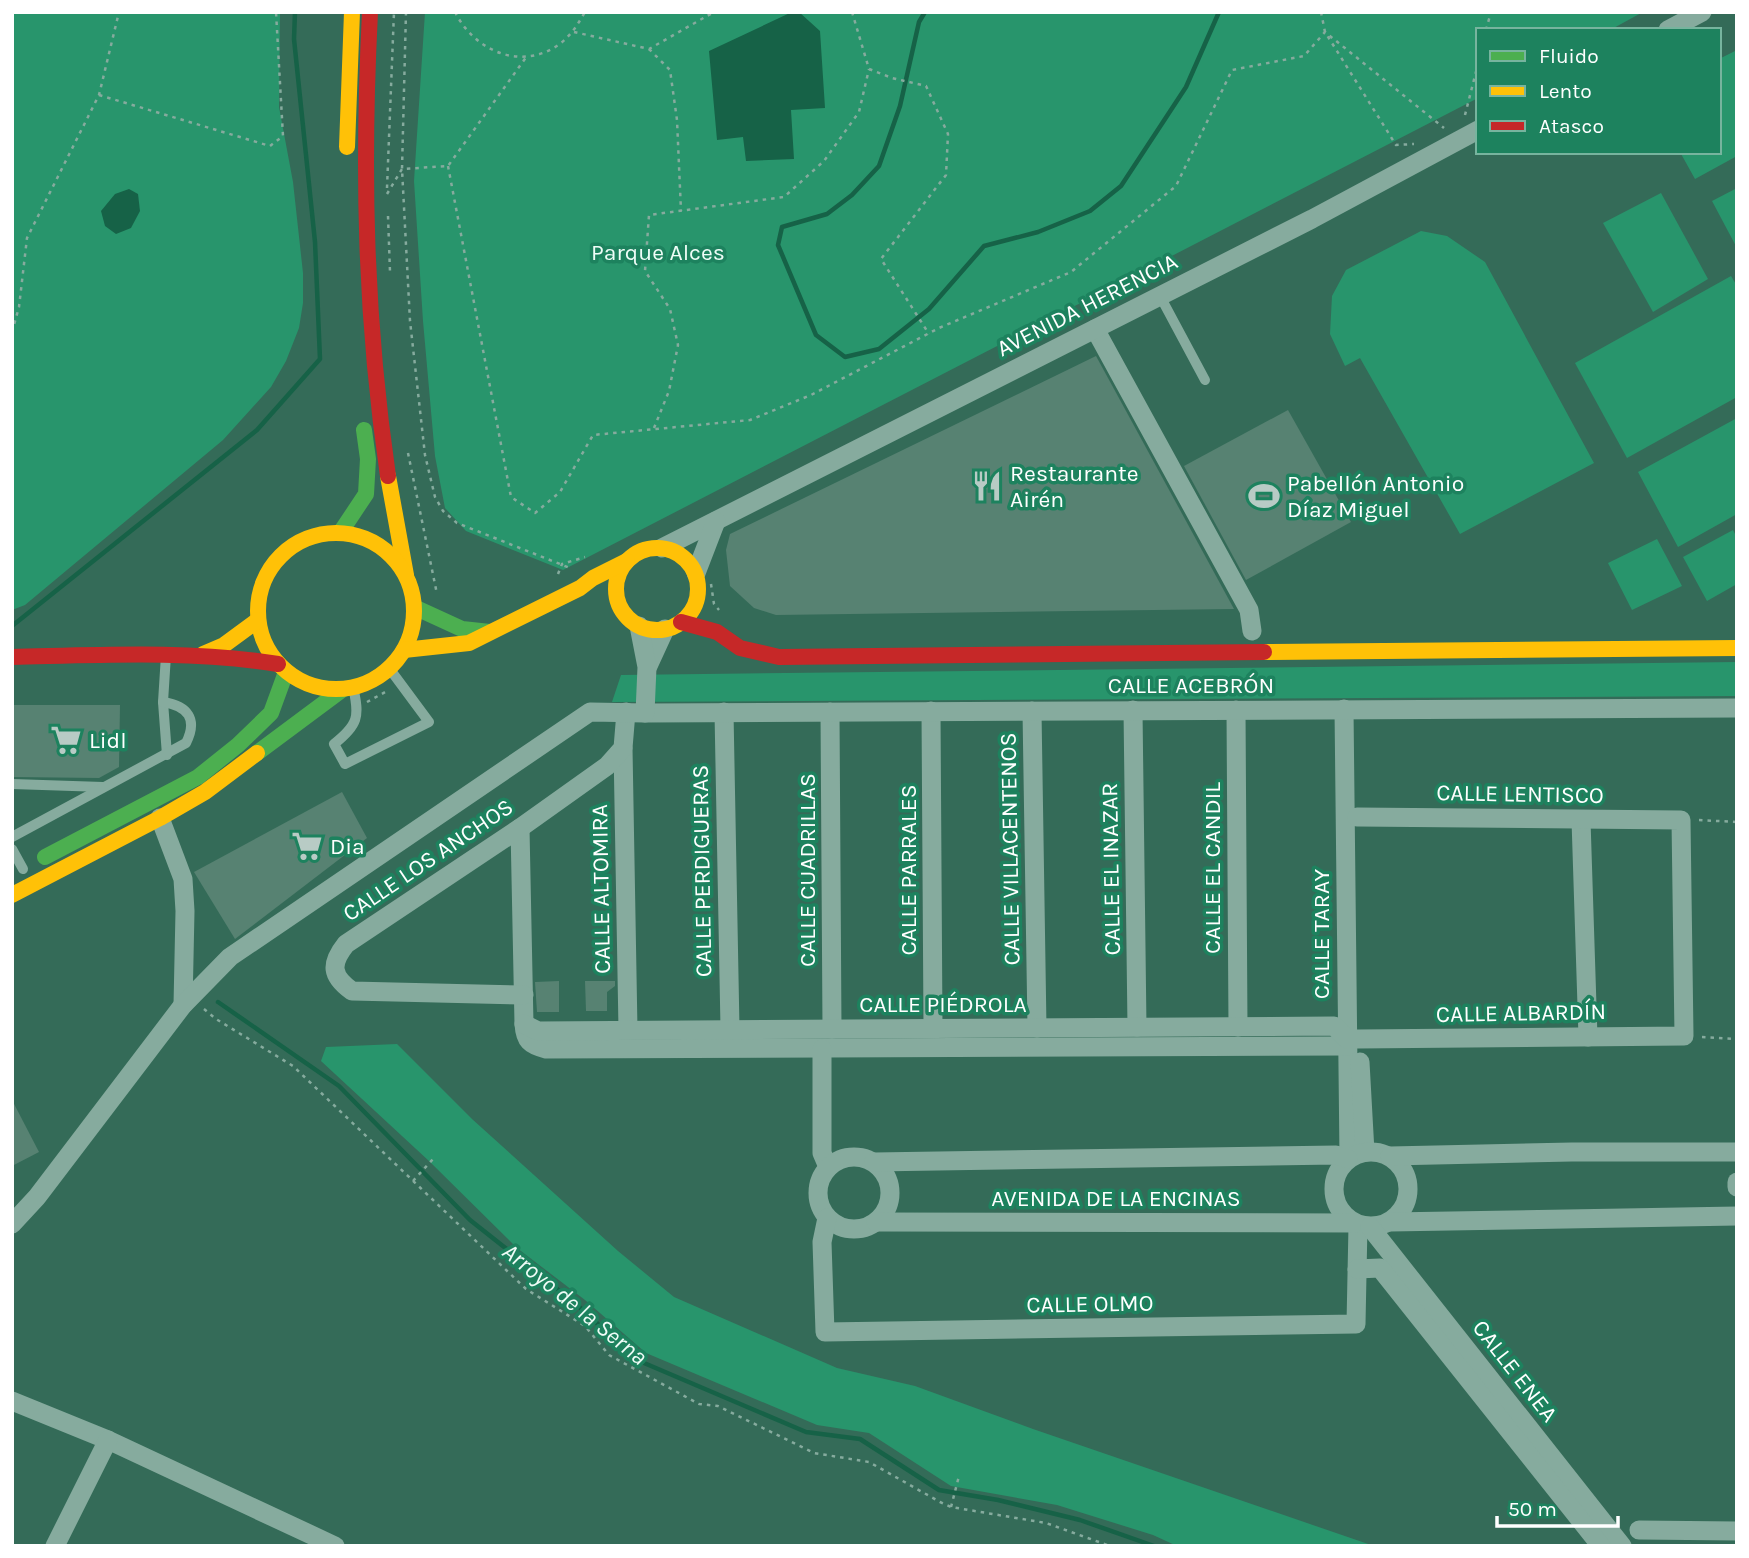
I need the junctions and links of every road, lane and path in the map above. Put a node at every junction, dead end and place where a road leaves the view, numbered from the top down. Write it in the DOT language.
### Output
graph roads {
  1 [pos="119,12"];
  2 [pos="276,12"];
  3 [pos="352,12"];
  4 [pos="370,12"];
  5 [pos="394,12"];
  6 [pos="406,12"];
  7 [pos="455,12"];
  8 [pos="585,12"];
  9 [pos="714,12"];
  10 [pos="852,12"];
  11 [pos="1321,12"];
  12 [pos="1702,12"];
  13 [pos="1672,28"];
  14 [pos="573,32"];
  15 [pos="1325,32"];
  16 [pos="649,49"];
  17 [pos="527,56"];
  18 [pos="869,69"];
  19 [pos="1476,72"];
  20 [pos="99,95"];
  21 [pos="1476,131"];
  22 [pos="1459,140"];
  23 [pos="1422,143"];
  24 [pos="347,157"];
  25 [pos="447,166"];
  26 [pos="402,169"];
  27 [pos="388,206"];
  28 [pos="681,211"];
  29 [pos="391,282"];
  30 [pos="1160,296"];
  31 [pos="1095,329"];
  32 [pos="12,332"];
  33 [pos="929,334"];
  34 [pos="1205,380"];
  35 [pos="361,408"];
  36 [pos="654,429"];
  37 [pos="407,447"];
  38 [pos="716,521"];
  39 [pos="340,533"];
  40 [pos="662,548"];
  41 [pos="587,556"];
  42 [pos="627,561"];
  43 [pos="562,564"];
  44 [pos="406,575"];
  45 [pos="558,575"];
  46 [pos="703,575"];
  47 [pos="586,583"];
  48 [pos="616,594"];
  49 [pos="698,596"];
  50 [pos="439,598"];
  51 [pos="414,607"];
  52 [pos="720,612"];
  53 [pos="258,620"];
  54 [pos="639,626"];
  55 [pos="673,626"];
  56 [pos="1252,631"];
  57 [pos="495,632"];
  58 [pos="716,632"];
  59 [pos="1737,648"];
  60 [pos="404,650"];
  61 [pos="201,654"];
  62 [pos="166,655"];
  63 [pos="12,657"];
  64 [pos="647,667"];
  65 [pos="282,668"];
  66 [pos="389,668"];
  67 [pos="348,688"];
  68 [pos="163,702"];
  69 [pos="1737,708"];
  70 [pos="1350,709"];
  71 [pos="1133,710"];
  72 [pos="1236,710"];
  73 [pos="932,711"];
  74 [pos="1032,711"];
  75 [pos="724,712"];
  76 [pos="830,712"];
  77 [pos="636,713"];
  78 [pos="623,748"];
  79 [pos="167,755"];
  80 [pos="12,784"];
  81 [pos="202,785"];
  82 [pos="106,788"];
  83 [pos="1357,817"];
  84 [pos="160,818"];
  85 [pos="1581,820"];
  86 [pos="1681,820"];
  87 [pos="1737,822"];
  88 [pos="520,828"];
  89 [pos="12,837"];
  90 [pos="12,849"];
  91 [pos="18,871"];
  92 [pos="12,895"];
  93 [pos="524,995"];
  94 [pos="187,1001"];
  95 [pos="524,1024"];
  96 [pos="1137,1027"];
  97 [pos="1238,1027"];
  98 [pos="933,1028"];
  99 [pos="1037,1028"];
  100 [pos="730,1029"];
  101 [pos="832,1029"];
  102 [pos="628,1030"];
  103 [pos="1684,1036"];
  104 [pos="1588,1037"];
  105 [pos="1737,1039"];
  106 [pos="1351,1042"];
  107 [pos="822,1049"];
  108 [pos="1737,1152"];
  109 [pos="1354,1156"];
  110 [pos="1390,1156"];
  111 [pos="433,1159"];
  112 [pos="874,1162"];
  113 [pos="828,1167"];
  114 [pos="413,1181"];
  115 [pos="1737,1216"];
  116 [pos="827,1218"];
  117 [pos="876,1222"];
  118 [pos="1390,1222"];
  119 [pos="12,1224"];
  120 [pos="1361,1225"];
  121 [pos="1357,1269"];
  122 [pos="12,1401"];
  123 [pos="108,1440"];
  124 [pos="958,1475"];
  125 [pos="951,1507"];
  126 [pos="1639,1530"];
  127 [pos="1737,1531"];
  128 [pos="55,1546"];
  129 [pos="335,1546"];
  130 [pos="1110,1546"];
  131 [pos="1601,1546"];
  132 [pos="1622,1546"];
  1 -- 20 [label="path"];
  2 -- 20 [label="path"];
  3 -- 24 [label="main road"];
  4 -- 44 [label="main road"];
  5 -- 26 [label="path"];
  6 -- 26 [label="path"];
  7 -- 17 [label="path"];
  8 -- 14 [label="path"];
  9 -- 16 [label="path"];
  10 -- 18 [label="path"];
  11 -- 15 [label="path"];
  12 -- 13 [label="street"];
  14 -- 16 [label="path"];
  14 -- 17 [label="path"];
  15 -- 22 [label="path"];
  15 -- 23 [label="path"];
  15 -- 33 [label="path"];
  16 -- 28 [label="path"];
  17 -- 25 [label="path"];
  18 -- 28 [label="path"];
  18 -- 33 [label="path"];
  19 -- 22 [label="path"];
  20 -- 32 [label="path"];
  21 -- 22 [label="street, AVENIDA HERENCIA"];
  22 -- 30 [label="street, AVENIDA HERENCIA"];
  25 -- 26 [label="path"];
  25 -- 36 [label="path"];
  26 -- 43 [label="path"];
  27 -- 29 [label="path"];
  28 -- 36 [label="path"];
  30 -- 31 [label="street, AVENIDA HERENCIA"];
  30 -- 34 [label="lane"];
  31 -- 38 [label="street, AVENIDA HERENCIA"];
  31 -- 56 [label="street"];
  33 -- 36 [label="path"];
  35 -- 39 [label="main road"];
  37 -- 50 [label="path"];
  38 -- 40 [label="street, AVENIDA HERENCIA"];
  38 -- 46 [label="street"];
  39 -- 44 [label="main road"];
  39 -- 53 [label="main road"];
  40 -- 42 [label="main road"];
  40 -- 46 [label="main road"];
  41 -- 43 [label="path"];
  42 -- 47 [label="main road"];
  42 -- 48 [label="main road"];
  43 -- 45 [label="path"];
  43 -- 47 [label="path"];
  44 -- 51 [label="main road"];
  46 -- 49 [label="main road"];
  46 -- 52 [label="path"];
  47 -- 48 [label="main road"];
  47 -- 57 [label="main road"];
  48 -- 54 [label="main road"];
  49 -- 55 [label="main road"];
  49 -- 58 [label="main road"];
  51 -- 57 [label="main road"];
  51 -- 60 [label="main road"];
  53 -- 61 [label="main road"];
  53 -- 65 [label="main road"];
  54 -- 55 [label="main road"];
  54 -- 64 [label="street"];
  55 -- 58 [label="main road"];
  55 -- 64 [label="street"];
  57 -- 60 [label="main road"];
  58 -- 59 [label="main road"];
  60 -- 66 [label="main road"];
  61 -- 62 [label="main road"];
  61 -- 65 [label="main road"];
  62 -- 63 [label="main road"];
  62 -- 68 [label="lane"];
  64 -- 77 [label="street"];
  65 -- 67 [label="main road"];
  65 -- 81 [label="main road"];
  66 -- 67 [label="main road"];
  66 -- 67 [label="lane"];
  67 -- 81 [label="main road"];
  68 -- 79 [label="lane"];
  68 -- 79 [label="lane"];
  69 -- 70 [label="street, CALLE ACEBRÓN"];
  70 -- 72 [label="street, CALLE ACEBRÓN"];
  70 -- 83 [label="street, CALLE TARAY"];
  70 -- 106 [label="street, CALLE TARAY"];
  71 -- 72 [label="street, CALLE ACEBRÓN"];
  71 -- 74 [label="street, CALLE ACEBRÓN"];
  71 -- 96 [label="street, CALLE EL INAZAR"];
  72 -- 97 [label="street, CALLE EL CANDIL"];
  73 -- 74 [label="street, CALLE ACEBRÓN"];
  73 -- 76 [label="street, CALLE ACEBRÓN"];
  73 -- 98 [label="street, CALLE PARRALES"];
  74 -- 99 [label="street, CALLE VILLACENTENOS"];
  75 -- 76 [label="street, CALLE ACEBRÓN"];
  75 -- 77 [label="street, CALLE ACEBRÓN"];
  75 -- 100 [label="street, CALLE PERDIGUERAS"];
  76 -- 101 [label="street, CALLE CUADRILLAS"];
  77 -- 78 [label="street"];
  77 -- 94 [label="street, CALLE ACEBRÓN"];
  78 -- 88 [label="street, CALLE LOS ANCHOS"];
  78 -- 102 [label="street, CALLE ALTOMIRA"];
  79 -- 82 [label="lane"];
  80 -- 82 [label="lane"];
  81 -- 84 [label="main road"];
  81 -- 91 [label="main road"];
  82 -- 89 [label="lane"];
  83 -- 85 [label="street, CALLE LENTISCO"];
  83 -- 106 [label="street, CALLE TARAY"];
  84 -- 92 [label="main road"];
  84 -- 94 [label="street"];
  85 -- 86 [label="street, CALLE LENTISCO"];
  85 -- 104 [label="street"];
  86 -- 87 [label="path"];
  86 -- 103 [label="street"];
  88 -- 93 [label="street"];
  88 -- 93 [label="street, CALLE LOS ANCHOS"];
  90 -- 91 [label="lane"];
  93 -- 95 [label="street"];
  94 -- 114 [label="path"];
  94 -- 119 [label="street, CALLE ACEBRÓN"];
  95 -- 102 [label="street, CALLE PIÉDROLA"];
  95 -- 107 [label="street, CALLE ALBARDÍN"];
  96 -- 97 [label="street, CALLE PIÉDROLA"];
  96 -- 99 [label="street, CALLE PIÉDROLA"];
  97 -- 106 [label="street, CALLE PIÉDROLA"];
  98 -- 99 [label="street, CALLE PIÉDROLA"];
  98 -- 101 [label="street, CALLE PIÉDROLA"];
  100 -- 101 [label="street, CALLE PIÉDROLA"];
  100 -- 102 [label="street, CALLE PIÉDROLA"];
  103 -- 104 [label="street, CALLE ALBARDÍN"];
  103 -- 105 [label="path"];
  104 -- 106 [label="street, CALLE ALBARDÍN"];
  106 -- 107 [label="street, CALLE ALBARDÍN"];
  106 -- 109 [label="street, CALLE TARAY"];
  107 -- 113 [label="street"];
  108 -- 110 [label="street"];
  109 -- 110 [label="street"];
  109 -- 112 [label="street, AVENIDA DE LA ENCINAS"];
  109 -- 120 [label="street"];
  110 -- 118 [label="street"];
  111 -- 114 [label="path"];
  112 -- 113 [label="street"];
  112 -- 117 [label="street"];
  113 -- 116 [label="street"];
  114 -- 125 [label="path"];
  115 -- 118 [label="street"];
  116 -- 117 [label="street"];
  116 -- 121 [label="street, CALLE OLMO"];
  117 -- 120 [label="street, AVENIDA DE LA ENCINAS"];
  118 -- 120 [label="street"];
  120 -- 121 [label="street"];
  120 -- 132 [label="street, CALLE ENEA"];
  121 -- 131 [label="street"];
  122 -- 123 [label="street"];
  123 -- 128 [label="street"];
  123 -- 129 [label="street"];
  124 -- 125 [label="path"];
  125 -- 130 [label="path"];
  126 -- 127 [label="street"];
}
